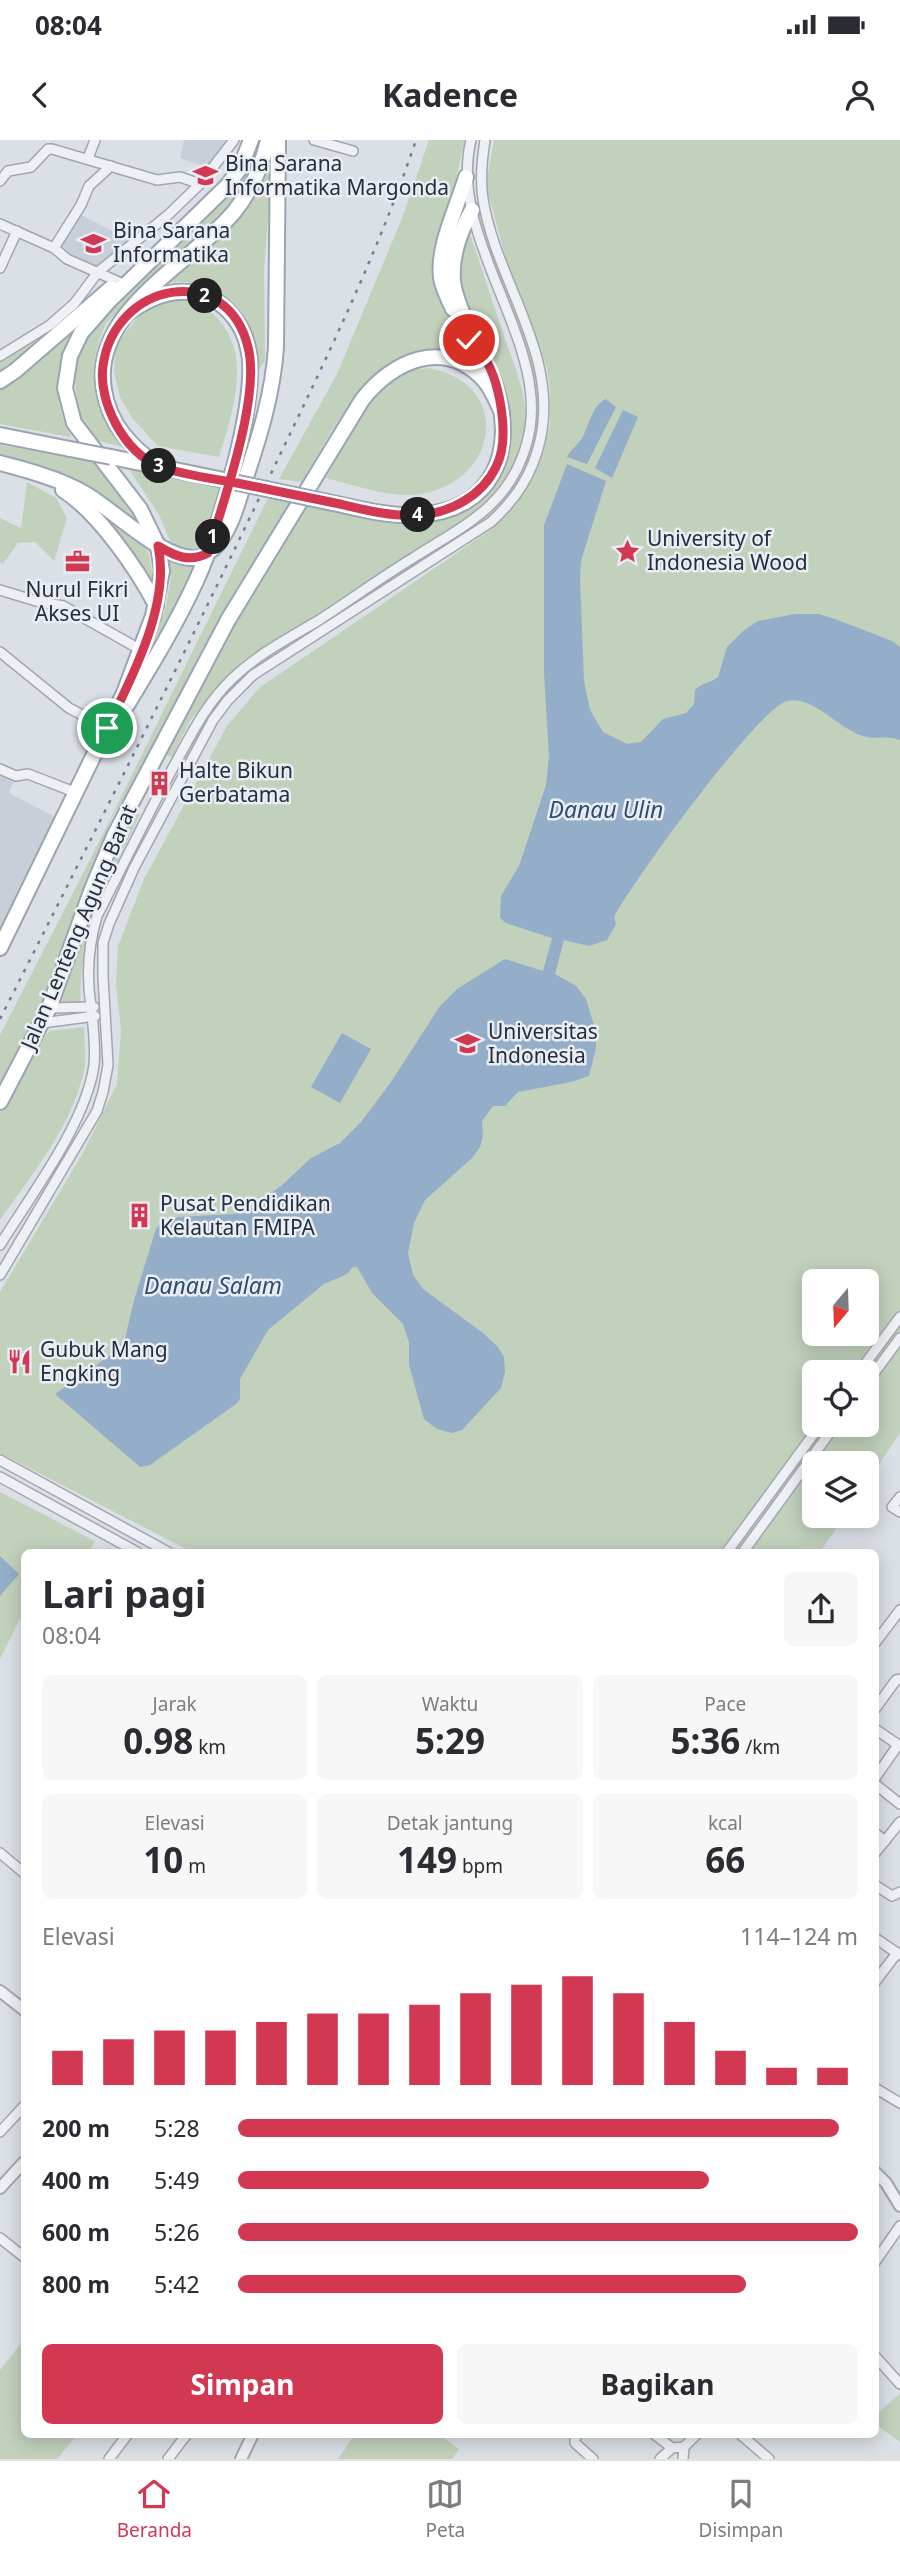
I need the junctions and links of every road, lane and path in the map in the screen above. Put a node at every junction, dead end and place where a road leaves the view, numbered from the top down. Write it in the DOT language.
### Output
graph roads {
  1 [pos="94,140"];
  2 [pos="234,140"];
  3 [pos="251,140"];
  4 [pos="268,140"];
  5 [pos="278,140"];
  6 [pos="314,140"];
  7 [pos="471,140"];
  8 [pos="485,140"];
  9 [pos="353,151"];
  10 [pos="88,158"];
  11 [pos="111,166"];
  12 [pos="466,177"];
  13 [pos="0,181"];
  14 [pos="200,184"];
  15 [pos="472,210"];
  16 [pos="0,224"];
  17 [pos="17,231"];
  18 [pos="54,248"];
  19 [pos="154,255"];
  20 [pos="0,268"];
  21 [pos="98,272"];
  22 [pos="119,282"];
  23 [pos="127,314"];
  24 [pos="480,351"];
  25 [pos="0,356"];
  26 [pos="0,381"];
  27 [pos="502,413"];
  28 [pos="0,435"];
  29 [pos="0,463"];
  30 [pos="158,466"];
  31 [pos="158,546"];
  32 [pos="208,553"];
  33 [pos="0,590"];
  34 [pos="156,605"];
  35 [pos="141,650"];
  36 [pos="0,652"];
  37 [pos="107,728"];
  38 [pos="0,769"];
  39 [pos="88,771"];
  40 [pos="77,793"];
  41 [pos="0,948"];
  42 [pos="49,1008"];
  43 [pos="92,1012"];
  44 [pos="104,1012"];
  45 [pos="42,1023"];
  46 [pos="0,1102"];
  47 [pos="82,1105"];
  48 [pos="97,1111"];
  49 [pos="0,1245"];
  50 [pos="0,1275"];
  51 [pos="900,1317"];
  52 [pos="900,1338"];
  53 [pos="868,1360"];
  54 [pos="879,1366"];
  55 [pos="811,1437"];
  56 [pos="827,1437"];
  57 [pos="0,1460"];
  58 [pos="0,1477"];
  59 [pos="900,1497"];
  60 [pos="83,1506"];
  61 [pos="900,1512"];
  62 [pos="76,1519"];
  63 [pos="131,1549"];
  64 [pos="162,1549"];
  65 [pos="729,1549"];
  66 [pos="745,1549"];
  67 [pos="900,1610"];
  68 [pos="879,1638"];
  69 [pos="900,1679"];
  70 [pos="879,1704"];
  71 [pos="879,1732"];
  72 [pos="899,1746"];
  73 [pos="879,1773"];
  74 [pos="879,1787"];
  75 [pos="900,1804"];
  76 [pos="900,1822"];
  77 [pos="879,1836"];
  78 [pos="885,1840"];
  79 [pos="879,1848"];
  80 [pos="0,1853"];
  81 [pos="21,1870"];
  82 [pos="879,1888"];
  83 [pos="900,1892"];
  84 [pos="879,1941"];
  85 [pos="898,1954"];
  86 [pos="879,1977"];
  87 [pos="0,1991"];
  88 [pos="21,2008"];
  89 [pos="879,2091"];
  90 [pos="900,2104"];
  91 [pos="21,2109"];
  92 [pos="0,2132"];
  93 [pos="21,2165"];
  94 [pos="879,2176"];
  95 [pos="0,2188"];
  96 [pos="900,2206"];
  97 [pos="900,2226"];
  98 [pos="0,2238"];
  99 [pos="21,2255"];
  100 [pos="879,2256"];
  101 [pos="879,2360"];
  102 [pos="900,2384"];
  103 [pos="125,2438"];
  104 [pos="184,2438"];
  105 [pos="251,2438"];
  106 [pos="576,2438"];
  107 [pos="659,2438"];
  108 [pos="694,2438"];
  109 [pos="745,2438"];
  110 [pos="684,2447"];
  111 [pos="672,2448"];
  112 [pos="108,2459"];
  113 [pos="168,2459"];
  114 [pos="241,2459"];
  115 [pos="593,2459"];
  116 [pos="660,2459"];
  117 [pos="683,2459"];
  118 [pos="769,2459"];
  1 -- 10 [label="street"];
  2 -- 14 [label="street"];
  3 -- 19 [label="main road"];
  4 -- 23 [label="main road"];
  5 -- 32 [label="main road"];
  6 -- 9 [label="street"];
  7 -- 12 [label="street"];
  8 -- 44 [label="street"];
  10 -- 11 [label="street"];
  10 -- 13 [label="street"];
  11 -- 14 [label="street"];
  11 -- 18 [label="street"];
  12 -- 15 [label="street"];
  12 -- 24 [label="main road"];
  14 -- 21 [label="street"];
  15 -- 24 [label="main road"];
  15 -- 43 [label="street"];
  16 -- 17 [label="street"];
  17 -- 18 [label="street"];
  17 -- 20 [label="street"];
  18 -- 21 [label="street"];
  19 -- 22 [label="main road"];
  19 -- 31 [label="main road"];
  21 -- 22 [label="street"];
  21 -- 25 [label="street"];
  22 -- 26 [label="main road"];
  23 -- 30 [label="main road"];
  23 -- 32 [label="main road"];
  24 -- 27 [label="main road"];
  27 -- 30 [label="main road, bridge"];
  27 -- 42 [label="main road, Jalan Lenteng Agung Barat"];
  28 -- 30 [label="main road, bridge"];
  29 -- 31 [label="main road"];
  29 -- 34 [label="main road"];
  31 -- 32 [label="main road"];
  31 -- 34 [label="main road"];
  32 -- 39 [label="main road"];
  33 -- 35 [label="street"];
  34 -- 35 [label="main road"];
  35 -- 37 [label="main road"];
  36 -- 37 [label="street"];
  37 -- 39 [label="main road"];
  38 -- 40 [label="street"];
  39 -- 40 [label="main road"];
  40 -- 41 [label="main road"];
  42 -- 43 [label="street"];
  42 -- 45 [label="main road, Jalan Lenteng Agung Barat"];
  43 -- 44 [label="street"];
  43 -- 45 [label="street"];
  43 -- 47 [label="street"];
  44 -- 48 [label="street"];
  45 -- 46 [label="main road, Jalan Lenteng Agung Barat"];
  47 -- 48 [label="street"];
  47 -- 49 [label="street"];
  48 -- 50 [label="street"];
  51 -- 53 [label="street"];
  52 -- 54 [label="street"];
  55 -- 65 [label="street"];
  56 -- 66 [label="street"];
  57 -- 60 [label="street"];
  58 -- 62 [label="street"];
  59 -- 61 [label="street"];
  60 -- 62 [label="street"];
  60 -- 64 [label="street"];
  62 -- 63 [label="street"];
  67 -- 68 [label="street"];
  69 -- 70 [label="street"];
  71 -- 72 [label="street"];
  72 -- 73 [label="street"];
  74 -- 75 [label="street"];
  76 -- 78 [label="street"];
  77 -- 78 [label="street"];
  78 -- 79 [label="street"];
  80 -- 81 [label="street"];
  82 -- 83 [label="street"];
  84 -- 85 [label="street"];
  85 -- 86 [label="street"];
  87 -- 88 [label="street"];
  89 -- 90 [label="street"];
  91 -- 92 [label="street"];
  93 -- 95 [label="street"];
  94 -- 96 [label="street"];
  97 -- 100 [label="street"];
  98 -- 99 [label="street"];
  101 -- 102 [label="street"];
  103 -- 112 [label="street"];
  104 -- 113 [label="street"];
  105 -- 114 [label="street"];
  106 -- 115 [label="street"];
  107 -- 111 [label="street"];
  108 -- 110 [label="street"];
  109 -- 118 [label="street"];
  110 -- 111 [label="street"];
  110 -- 117 [label="street"];
  111 -- 116 [label="street"];
}
